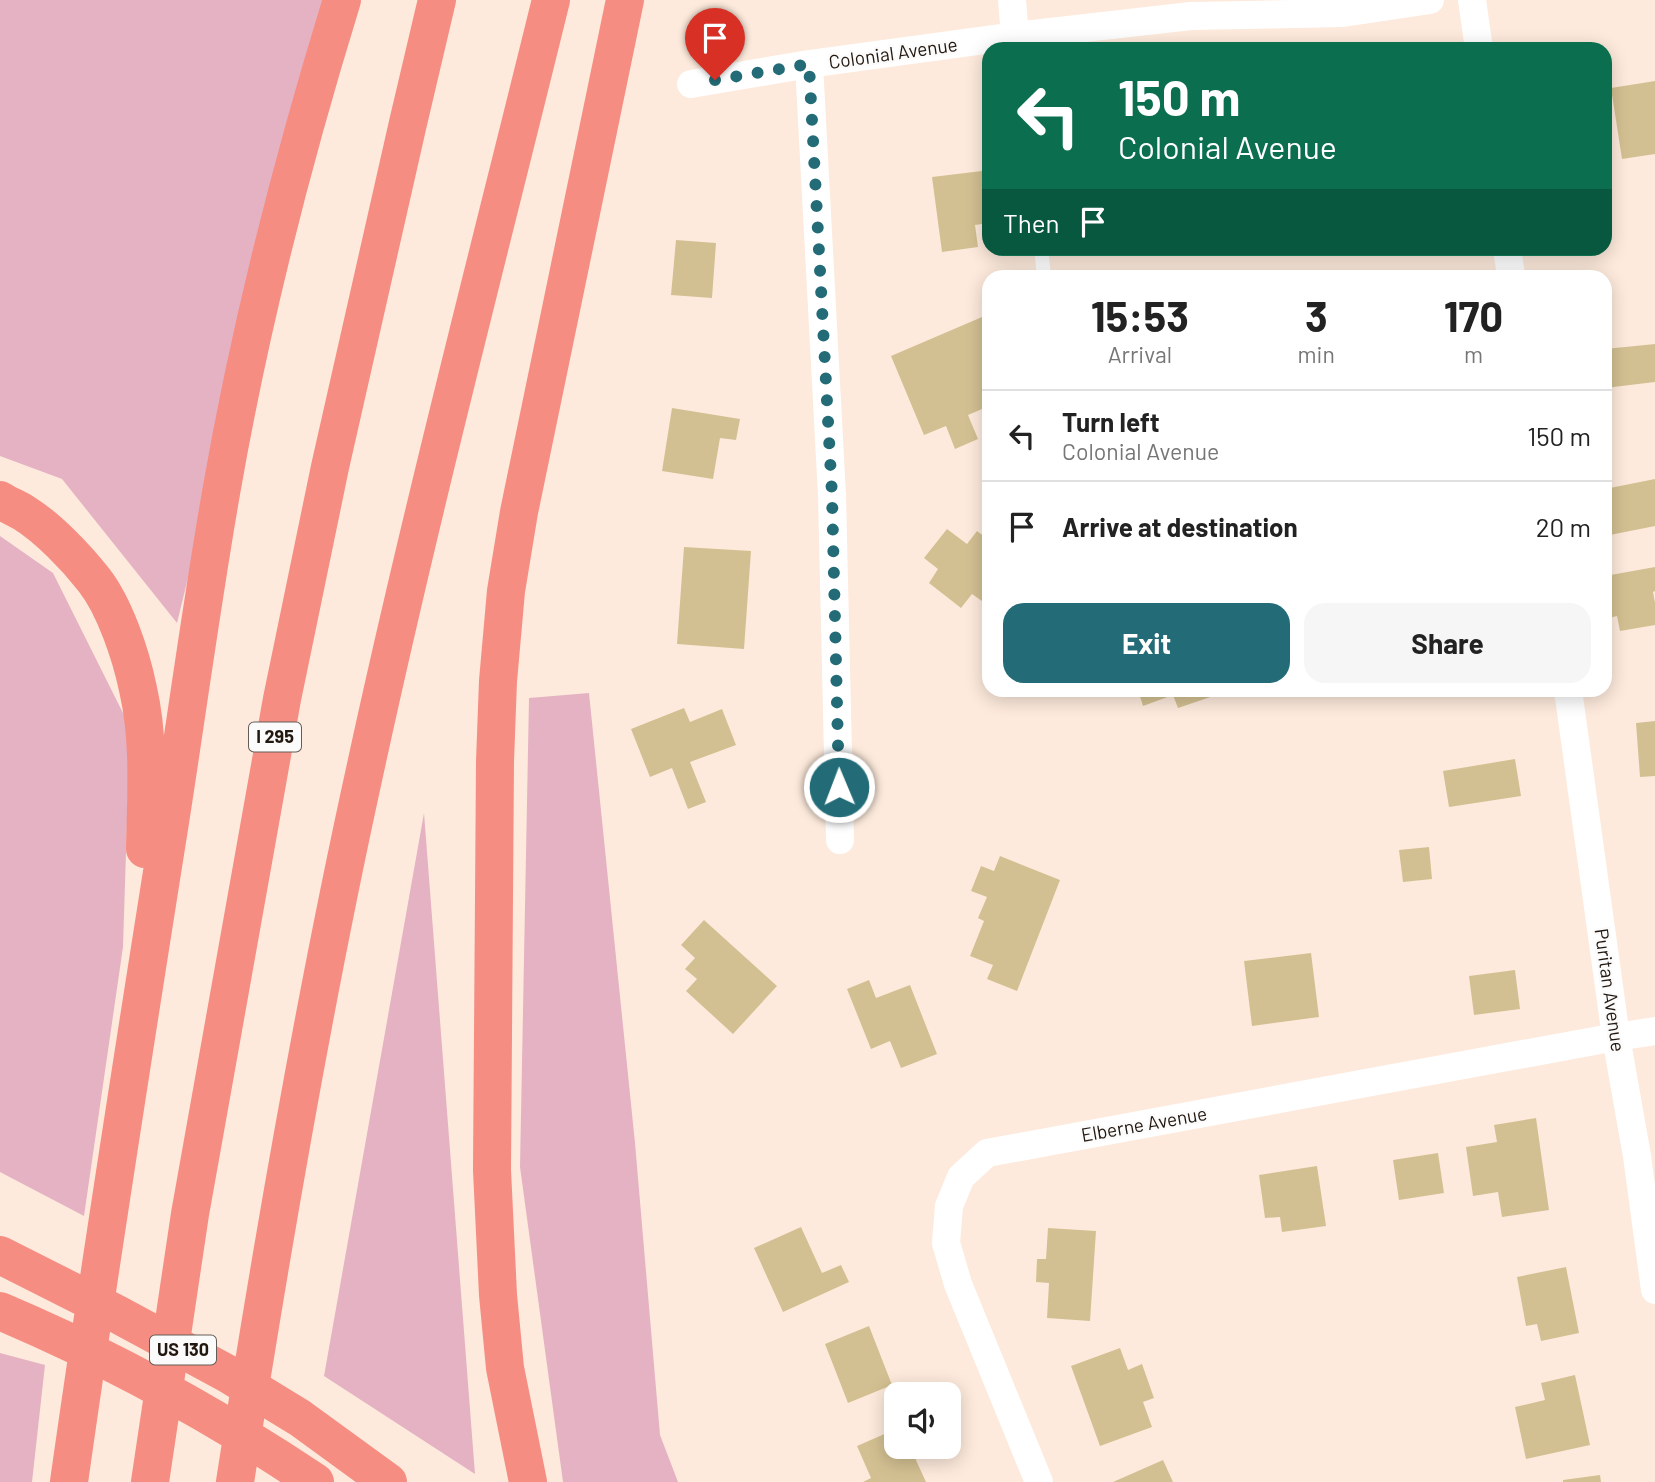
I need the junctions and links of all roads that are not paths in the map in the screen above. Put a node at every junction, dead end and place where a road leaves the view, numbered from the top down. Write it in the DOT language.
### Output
graph roads {
  1 [pos="342,0"];
  2 [pos="437,0"];
  3 [pos="551,0"];
  4 [pos="625,0"];
  5 [pos="1012,0"];
  6 [pos="1430,0"];
  7 [pos="1472,0"];
  8 [pos="1016,42"];
  9 [pos="1022,42"];
  10 [pos="1478,42"];
  11 [pos="982,46"];
  12 [pos="809,64"];
  13 [pos="691,84"];
  14 [pos="0,500"];
  15 [pos="1569,697"];
  16 [pos="840,840"];
  17 [pos="141,1002"];
  18 [pos="1655,1031"];
  19 [pos="1616,1037"];
  20 [pos="0,1255"];
  21 [pos="1655,1290"];
  22 [pos="0,1311"];
  23 [pos="304,1475"];
  24 [pos="69,1482"];
  25 [pos="150,1482"];
  26 [pos="235,1482"];
  27 [pos="388,1482"];
  28 [pos="528,1482"];
  29 [pos="1039,1482"];
  1 -- 17 [label="highway"];
  2 -- 25 [label="highway, I 295"];
  3 -- 26 [label="highway"];
  4 -- 28 [label="highway"];
  5 -- 8 [label="street"];
  6 -- 9 [label="street, Colonial Avenue"];
  7 -- 10 [label="street"];
  11 -- 12 [label="street, Colonial Avenue"];
  12 -- 13 [label="street, Colonial Avenue"];
  12 -- 16 [label="street"];
  14 -- 17 [label="highway"];
  15 -- 19 [label="street, Puritan Avenue"];
  17 -- 24 [label="highway"];
  18 -- 19 [label="street, Elberne Avenue"];
  19 -- 21 [label="street, Puritan Avenue"];
  19 -- 29 [label="street, Elberne Avenue"];
  20 -- 27 [label="highway, US 130"];
  22 -- 23 [label="highway"];
}
